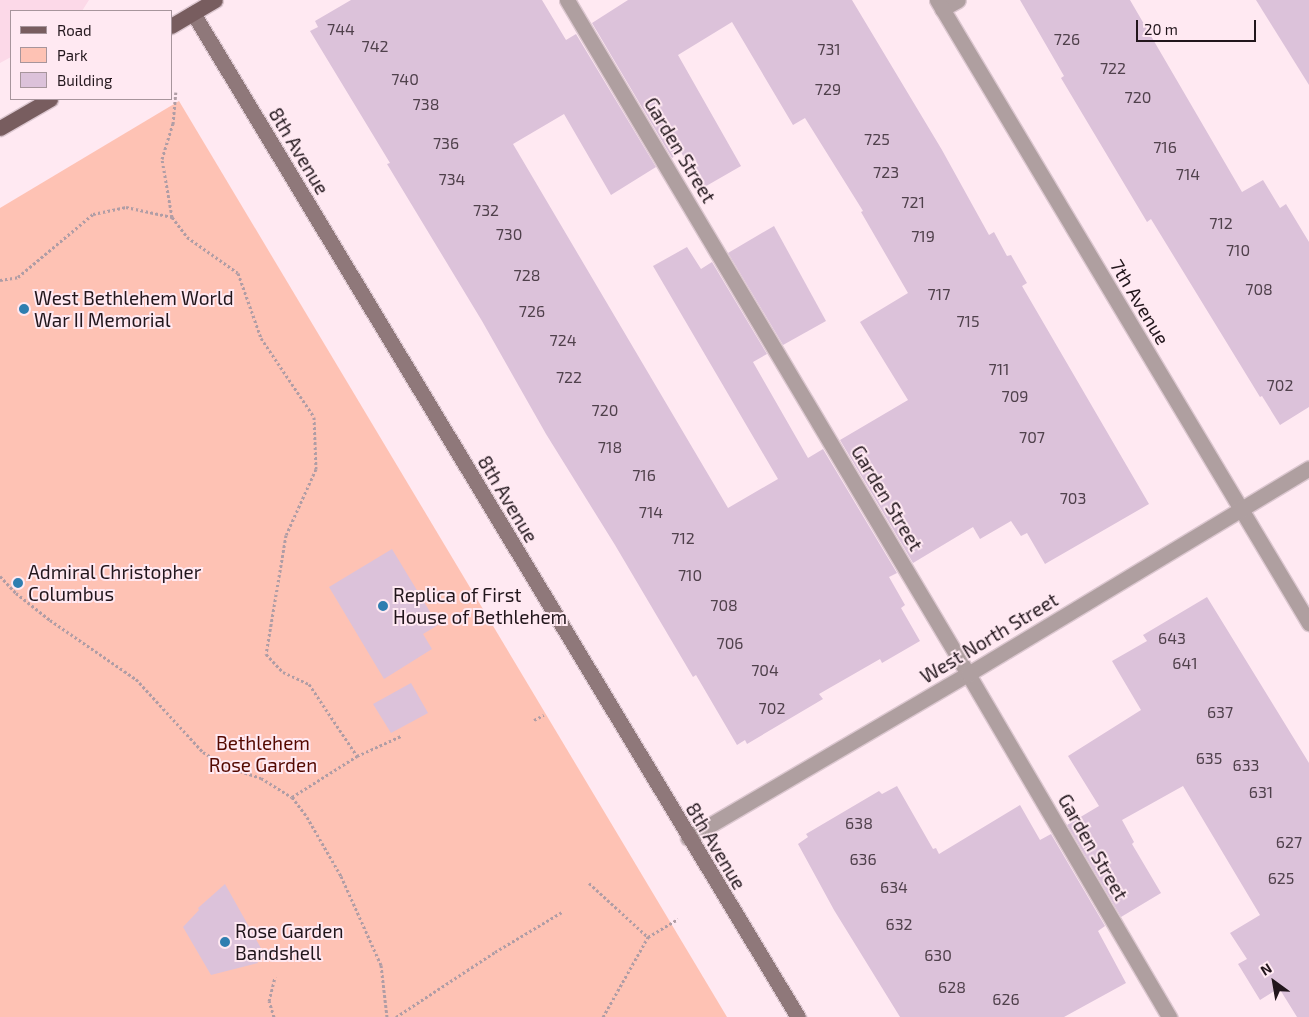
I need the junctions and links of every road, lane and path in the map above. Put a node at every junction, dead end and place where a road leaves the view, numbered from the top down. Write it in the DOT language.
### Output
graph roads {
  1 [pos="215,0"];
  2 [pos="568,0"];
  3 [pos="958,0"];
  4 [pos="939,5"];
  5 [pos="189,6"];
  6 [pos="172,25"];
  7 [pos="176,92"];
  8 [pos="48,100"];
  9 [pos="0,128"];
  10 [pos="172,217"];
  11 [pos="0,280"];
  12 [pos="1309,468"];
  13 [pos="1240,510"];
  14 [pos="0,576"];
  15 [pos="1309,623"];
  16 [pos="968,674"];
  17 [pos="544,715"];
  18 [pos="534,720"];
  19 [pos="401,736"];
  20 [pos="357,756"];
  21 [pos="292,797"];
  22 [pos="688,838"];
  23 [pos="589,883"];
  24 [pos="562,912"];
  25 [pos="678,919"];
  26 [pos="648,937"];
  27 [pos="275,977"];
  28 [pos="274,1017"];
  29 [pos="387,1017"];
  30 [pos="396,1017"];
  31 [pos="603,1017"];
  32 [pos="798,1017"];
  33 [pos="1169,1017"];
  1 -- 5 [label="main road"];
  2 -- 16 [label="street, Garden Street"];
  3 -- 4 [label="street"];
  4 -- 13 [label="street, 7th Avenue"];
  5 -- 6 [label="main road"];
  5 -- 22 [label="main road, 8th Avenue"];
  7 -- 10 [label="path"];
  8 -- 9 [label="main road"];
  10 -- 11 [label="path"];
  10 -- 20 [label="path"];
  12 -- 13 [label="street, West North Street"];
  13 -- 15 [label="street, 7th Avenue"];
  13 -- 16 [label="street, West North Street"];
  14 -- 21 [label="path"];
  16 -- 22 [label="street, West North Street"];
  16 -- 33 [label="street, Garden Street"];
  17 -- 18 [label="path"];
  19 -- 20 [label="path"];
  20 -- 21 [label="path"];
  21 -- 29 [label="path"];
  22 -- 32 [label="main road, 8th Avenue"];
  23 -- 26 [label="path"];
  24 -- 30 [label="path"];
  25 -- 26 [label="path"];
  26 -- 31 [label="path"];
  27 -- 28 [label="path"];
}
